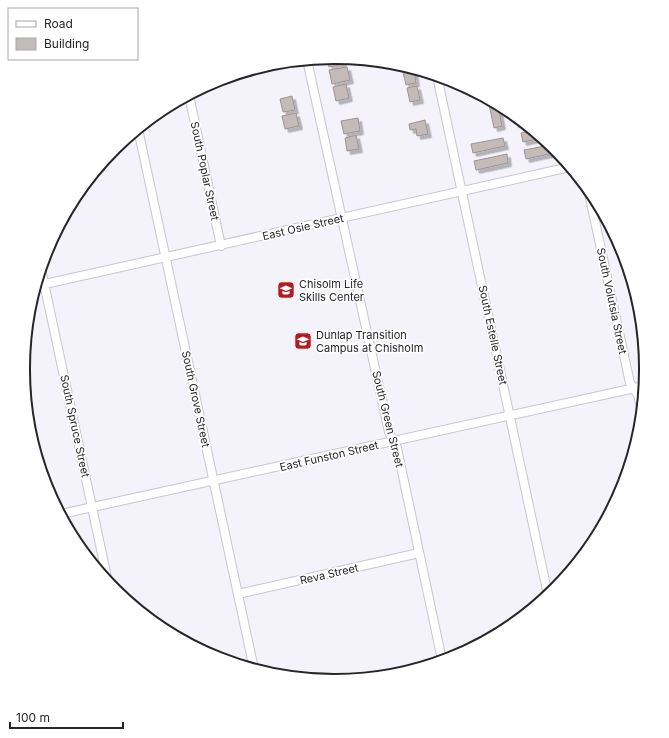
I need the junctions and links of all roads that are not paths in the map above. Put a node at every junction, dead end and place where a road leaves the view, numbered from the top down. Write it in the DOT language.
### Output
graph roads {
  1 [pos="309,66"];
  2 [pos="439,83"];
  3 [pos="190,101"];
  4 [pos="139,136"];
  5 [pos="563,168"];
  6 [pos="462,191"];
  7 [pos="592,206"];
  8 [pos="343,218"];
  9 [pos="221,246"];
  10 [pos="165,258"];
  11 [pos="42,285"];
  12 [pos="41,288"];
  13 [pos="638,387"];
  14 [pos="634,388"];
  15 [pos="637,394"];
  16 [pos="510,416"];
  17 [pos="394,442"];
  18 [pos="214,481"];
  19 [pos="92,508"];
  20 [pos="66,513"];
  21 [pos="419,553"];
  22 [pos="105,569"];
  23 [pos="546,587"];
  24 [pos="238,594"];
  25 [pos="441,654"];
  26 [pos="252,662"];
  1 -- 8 [label="street, South Green Street"];
  2 -- 6 [label="street, South Estelle Street"];
  3 -- 9 [label="street, South Poplar Street"];
  4 -- 10 [label="street, South Grove Street"];
  5 -- 6 [label="street, East Osie Street"];
  6 -- 8 [label="street, East Osie Street"];
  6 -- 16 [label="street, South Estelle Street"];
  7 -- 14 [label="street, South Volutsia Street"];
  8 -- 9 [label="street, East Osie Street"];
  8 -- 17 [label="street, South Green Street"];
  9 -- 10 [label="street, East Osie Street"];
  10 -- 11 [label="street, East Osie Street"];
  10 -- 18 [label="street, South Grove Street"];
  12 -- 19 [label="street, South Spruce Street"];
  13 -- 14 [label="street, East Funston Street"];
  14 -- 15 [label="street, South Volutsia Street"];
  14 -- 16 [label="street, East Funston Street"];
  16 -- 17 [label="street, East Funston Street"];
  16 -- 23 [label="street, South Estelle Street"];
  17 -- 18 [label="street, East Funston Street"];
  17 -- 21 [label="street, South Green Street"];
  18 -- 19 [label="street, East Funston Street"];
  18 -- 24 [label="street, South Grove Street"];
  19 -- 20 [label="street, East Funston Street"];
  19 -- 22 [label="street, South Spruce Street"];
  21 -- 24 [label="street, Reva Street"];
  21 -- 25 [label="street, South Green Street"];
  24 -- 26 [label="street, South Grove Street"];
}
